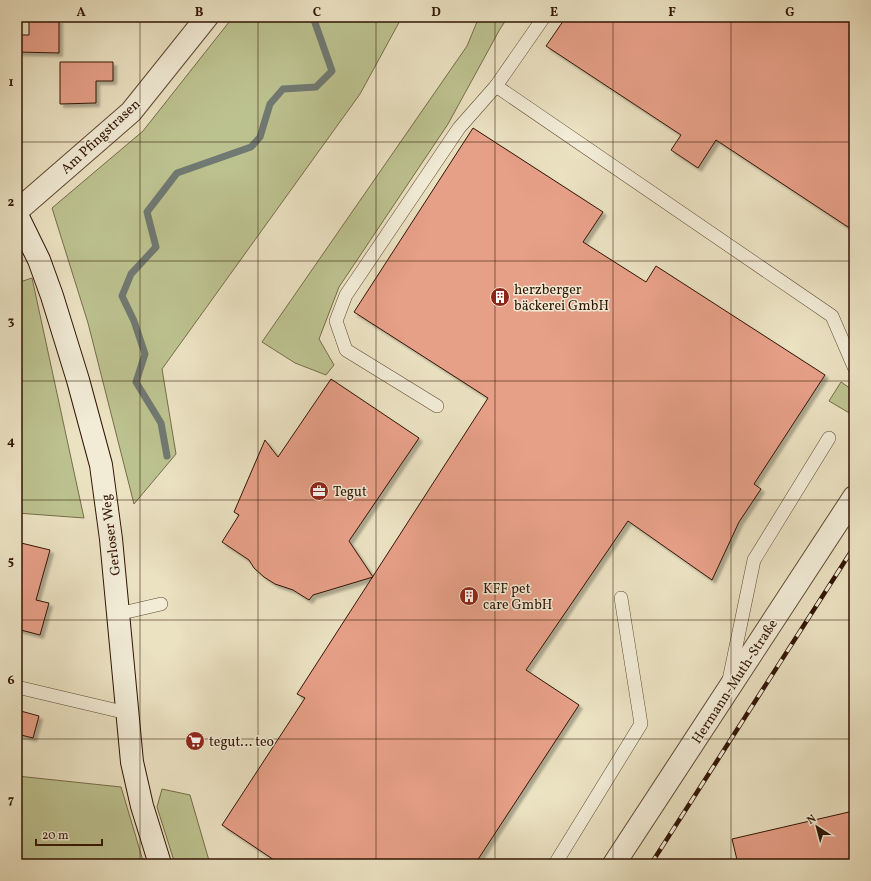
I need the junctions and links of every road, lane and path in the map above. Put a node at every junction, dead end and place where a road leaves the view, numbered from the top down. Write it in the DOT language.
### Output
graph roads {
  1 [pos="207,17"];
  2 [pos="544,17"];
  3 [pos="496,86"];
  4 [pos="17,211"];
  5 [pos="17,215"];
  6 [pos="854,366"];
  7 [pos="437,406"];
  8 [pos="829,438"];
  9 [pos="854,497"];
  10 [pos="621,598"];
  11 [pos="161,604"];
  12 [pos="118,614"];
  13 [pos="17,687"];
  14 [pos="726,693"];
  15 [pos="127,714"];
  16 [pos="160,864"];
  17 [pos="555,864"];
  18 [pos="614,864"];
  1 -- 4 [label="street, Am Pfingstrasen"];
  2 -- 3 [label="lane"];
  3 -- 6 [label="lane"];
  3 -- 7 [label="lane"];
  5 -- 12 [label="street, Gerloser Weg"];
  8 -- 14 [label="lane"];
  9 -- 14 [label="street, Hermann-Muth-Straße"];
  10 -- 17 [label="lane"];
  11 -- 12 [label="lane"];
  12 -- 15 [label="street, Gerloser Weg"];
  13 -- 15 [label="lane"];
  14 -- 18 [label="street, Hermann-Muth-Straße"];
  15 -- 16 [label="street, Gerloser Weg"];
}
